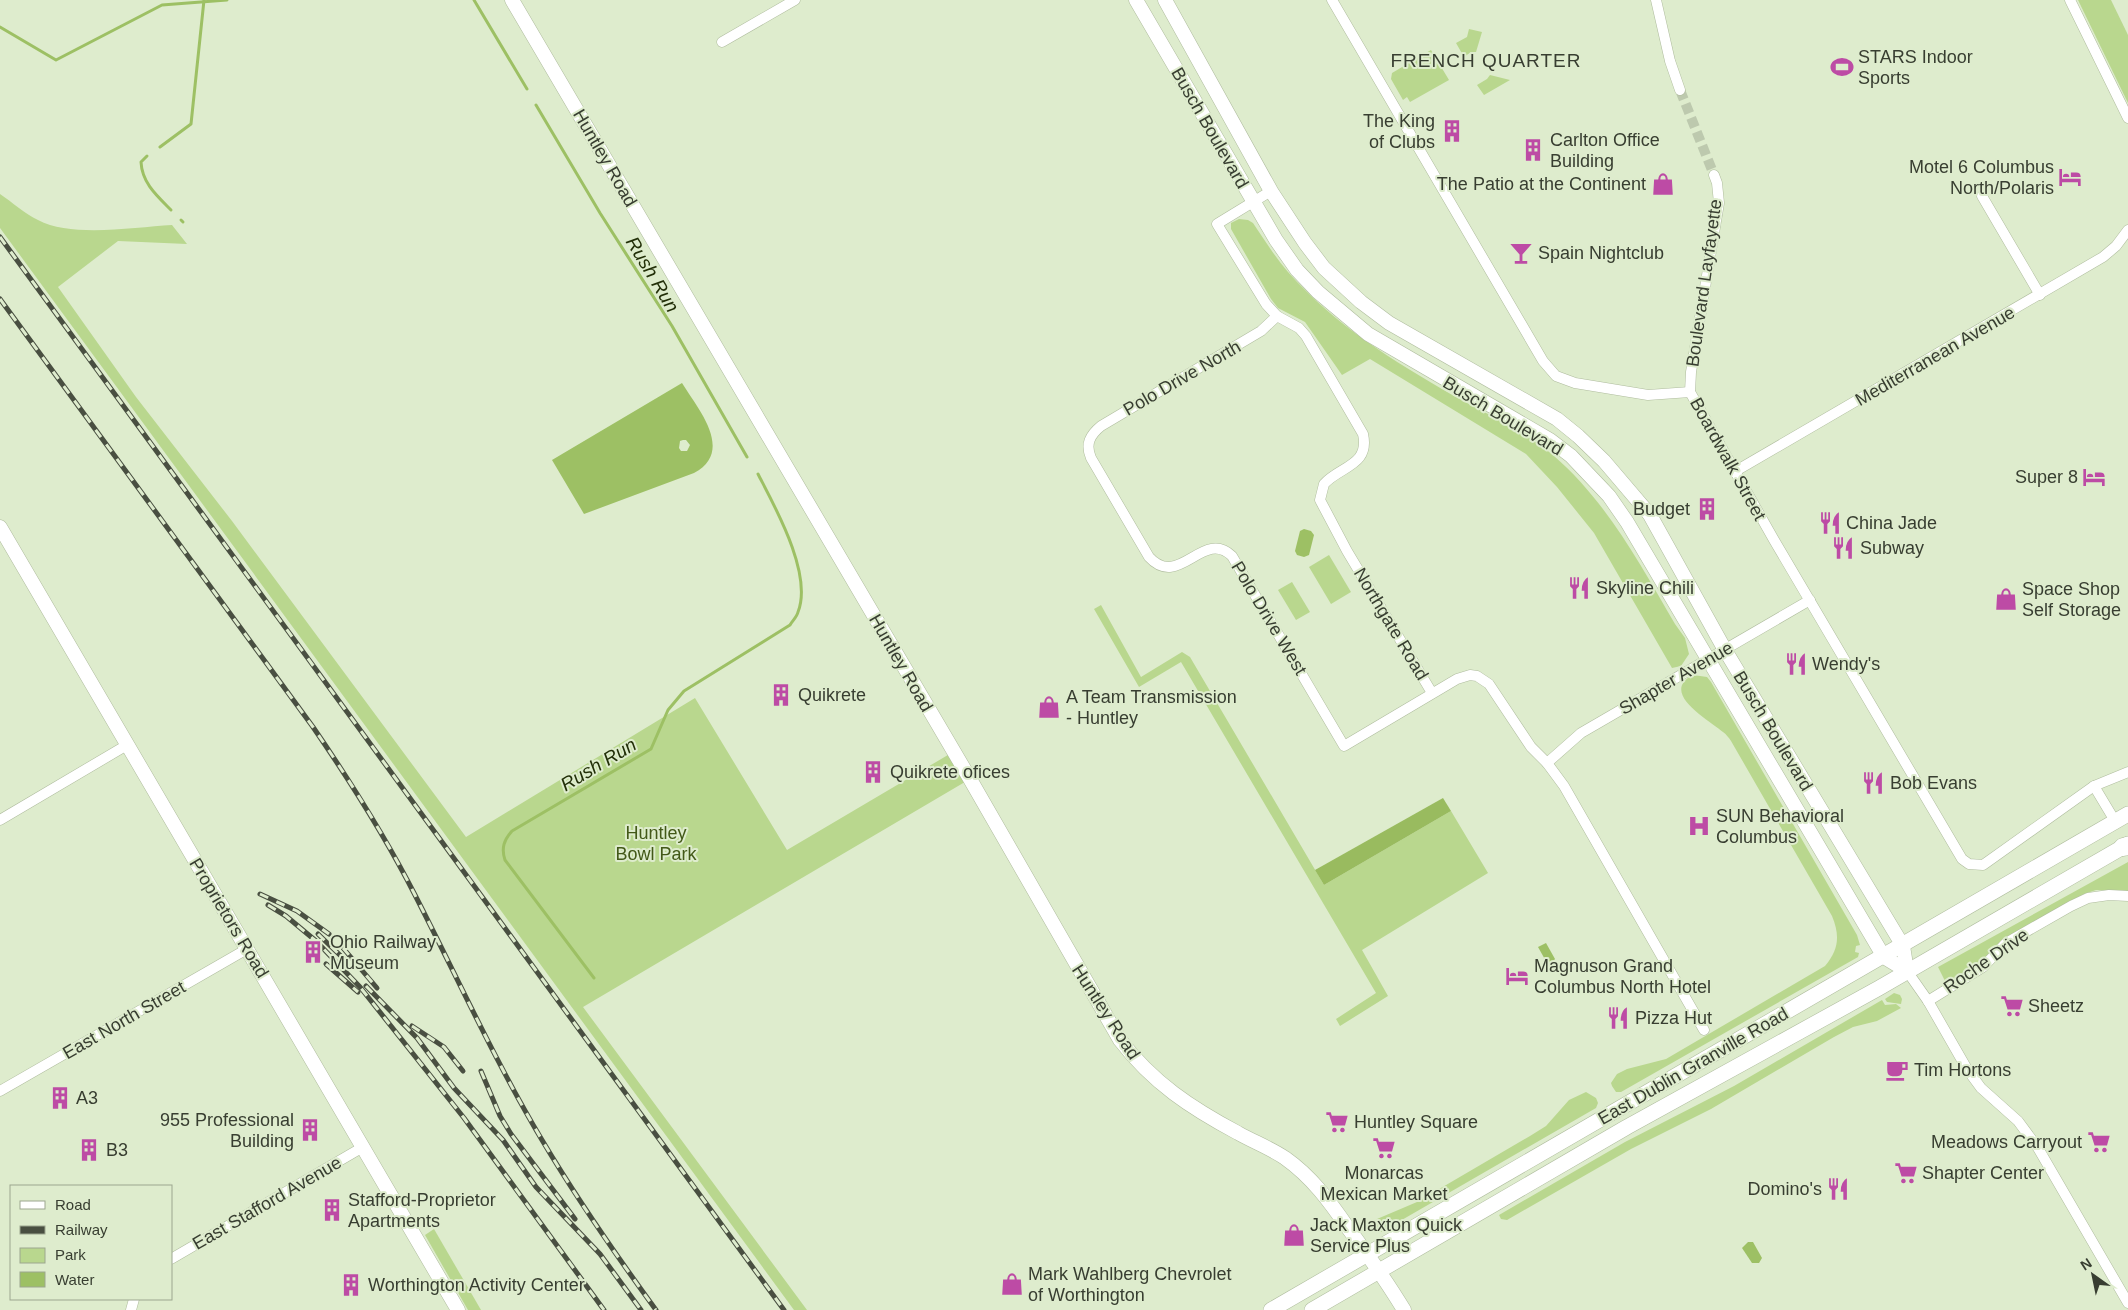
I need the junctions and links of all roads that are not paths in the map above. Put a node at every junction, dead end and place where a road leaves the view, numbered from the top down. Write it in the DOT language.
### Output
graph roads {
  1 [pos="512,0"];
  2 [pos="795,0"];
  3 [pos="1136,0"];
  4 [pos="1165,0"];
  5 [pos="1656,0"];
  6 [pos="2070,0"];
  7 [pos="1335,1"];
  8 [pos="722,42"];
  9 [pos="1680,90"];
  10 [pos="2128,118"];
  11 [pos="1714,175"];
  12 [pos="1270,190"];
  13 [pos="1982,196"];
  14 [pos="1253,201"];
  15 [pos="2128,230"];
  16 [pos="2040,295"];
  17 [pos="1277,316"];
  18 [pos="1690,392"];
  19 [pos="1089,440"];
  20 [pos="1734,472"];
  21 [pos="0,527"];
  22 [pos="1810,600"];
  23 [pos="1725,650"];
  24 [pos="1709,659"];
  25 [pos="1432,692"];
  26 [pos="128,745"];
  27 [pos="1547,763"];
  28 [pos="2128,772"];
  29 [pos="2094,786"];
  30 [pos="2128,814"];
  31 [pos="0,820"];
  32 [pos="2115,821"];
  33 [pos="2126,845"];
  34 [pos="2128,896"];
  35 [pos="1903,946"];
  36 [pos="247,949"];
  37 [pos="1884,957"];
  38 [pos="1907,971"];
  39 [pos="1928,1001"];
  40 [pos="1704,1030"];
  41 [pos="0,1091"];
  42 [pos="363,1148"];
  43 [pos="1367,1254"];
  44 [pos="172,1258"];
  45 [pos="1380,1272"];
  46 [pos="2128,1303"];
  47 [pos="458,1310"];
  48 [pos="1272,1310"];
  49 [pos="1312,1310"];
  50 [pos="1404,1310"];
  1 -- 43 [label="main road, Huntley Road"];
  2 -- 8 [label="street"];
  3 -- 14 [label="main road, Busch Boulevard"];
  4 -- 12 [label="main road, Busch Boulevard"];
  5 -- 9 [label="street"];
  6 -- 10 [label="street"];
  7 -- 18 [label="street, Boardwalk Street"];
  11 -- 18 [label="street, Boulevard Layfayette"];
  12 -- 14 [label="street, Northgate Road"];
  12 -- 23 [label="main road, Busch Boulevard"];
  13 -- 16 [label="street"];
  14 -- 17 [label="street, Northgate Road"];
  14 -- 24 [label="main road, Busch Boulevard"];
  15 -- 16 [label="street, Mediterranean Avenue"];
  16 -- 20 [label="street, Mediterranean Avenue"];
  17 -- 19 [label="street, Polo Drive North"];
  17 -- 25 [label="street, Northgate Road"];
  18 -- 20 [label="street, Boardwalk Street"];
  19 -- 25 [label="street, Polo Drive West"];
  20 -- 22 [label="street, Boardwalk Street"];
  21 -- 26 [label="main road, Proprietors Road"];
  22 -- 23 [label="street, Shapter Avenue"];
  22 -- 29 [label="street, Boardwalk Street"];
  23 -- 24 [label="street, Shapter Avenue"];
  23 -- 35 [label="main road, Busch Boulevard"];
  24 -- 27 [label="street, Shapter Avenue"];
  24 -- 37 [label="main road, Busch Boulevard"];
  25 -- 27 [label="street, Northgate Road"];
  26 -- 31 [label="street"];
  26 -- 36 [label="main road, Proprietors Road"];
  27 -- 40 [label="street, Northgate Road"];
  28 -- 29 [label="street"];
  29 -- 32 [label="street"];
  30 -- 32 [label="main road, East Dublin Granville Road"];
  32 -- 35 [label="main road, East Dublin Granville Road"];
  33 -- 38 [label="main road, East Dublin Granville Road"];
  34 -- 39 [label="street, Roche Drive"];
  35 -- 37 [label="main road, East Dublin Granville Road"];
  35 -- 38 [label="main road, Busch Boulevard"];
  36 -- 41 [label="street, East North Street"];
  36 -- 42 [label="main road, Proprietors Road"];
  37 -- 38 [label="main road, Busch Boulevard"];
  37 -- 43 [label="main road, East Dublin Granville Road"];
  38 -- 39 [label="street"];
  38 -- 45 [label="main road, East Dublin Granville Road"];
  39 -- 46 [label="street"];
  42 -- 44 [label="street, East Stafford Avenue"];
  42 -- 47 [label="main road, Proprietors Road"];
  43 -- 45 [label="main road, Huntley Road"];
  43 -- 48 [label="main road, East Dublin Granville Road"];
  45 -- 49 [label="main road, East Dublin Granville Road"];
  45 -- 50 [label="main road, Huntley Road"];
}
